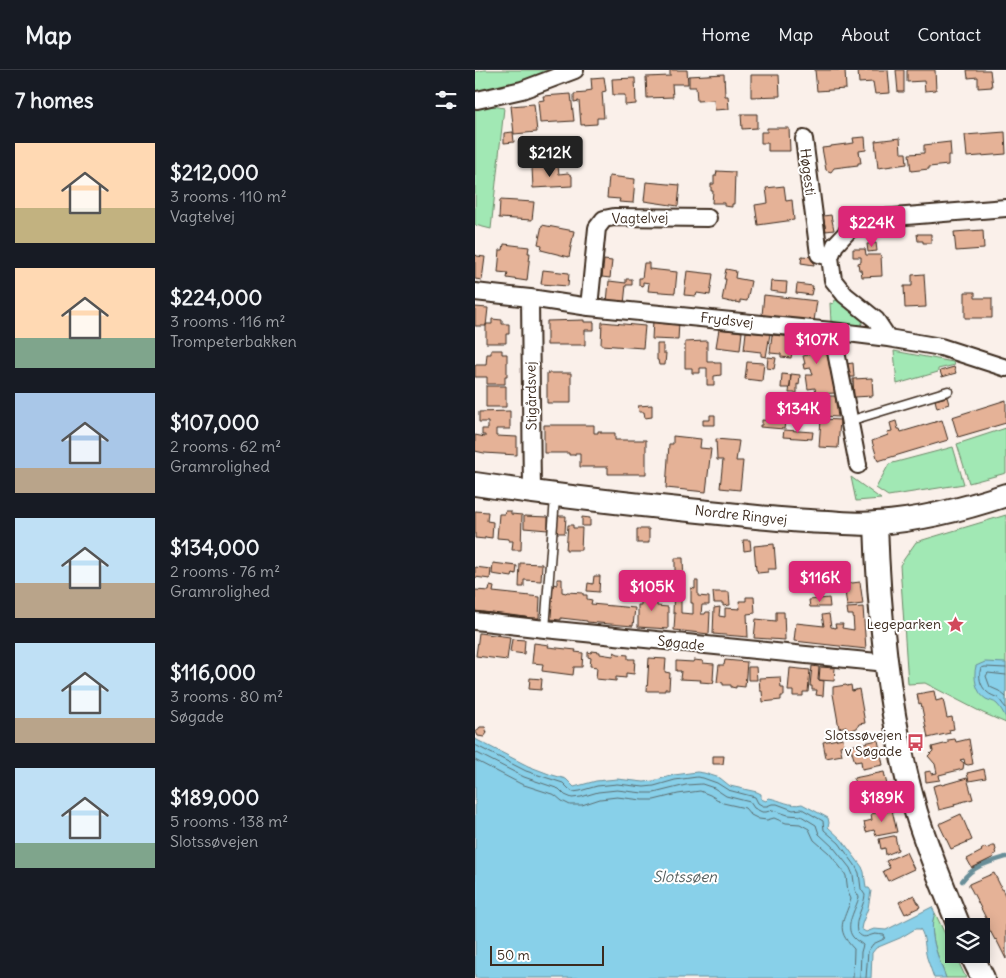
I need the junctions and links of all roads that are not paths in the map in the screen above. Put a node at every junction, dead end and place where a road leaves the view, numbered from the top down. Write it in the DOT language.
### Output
graph roads {
  1 [pos="575,70"];
  2 [pos="477,100"];
  3 [pos="804,139"];
  4 [pos="1006,208"];
  5 [pos="708,218"];
  6 [pos="830,257"];
  7 [pos="475,292"];
  8 [pos="530,298"];
  9 [pos="589,307"];
  10 [pos="832,331"];
  11 [pos="888,338"];
  12 [pos="1006,368"];
  13 [pos="948,392"];
  14 [pos="849,420"];
  15 [pos="858,465"];
  16 [pos="475,484"];
  17 [pos="533,493"];
  18 [pos="1006,495"];
  19 [pos="555,496"];
  20 [pos="876,524"];
  21 [pos="475,620"];
  22 [pos="545,629"];
  23 [pos="887,663"];
  24 [pos="956,918"];
  25 [pos="976,963"];
  26 [pos="983,978"];
  1 -- 2 [label="street"];
  3 -- 6 [label="street, Høgesti"];
  4 -- 6 [label="street"];
  5 -- 9 [label="street, Vagtelvej"];
  6 -- 11 [label="street"];
  7 -- 8 [label="street, Frydsvej"];
  8 -- 9 [label="street, Frydsvej"];
  8 -- 17 [label="street, Stigårdsvej"];
  9 -- 10 [label="street, Frydsvej"];
  10 -- 11 [label="street, Frydsvej"];
  10 -- 14 [label="street"];
  11 -- 12 [label="street, Frydsvej"];
  13 -- 14 [label="lane"];
  14 -- 15 [label="street"];
  16 -- 17 [label="main road, Nordre Ringvej"];
  17 -- 19 [label="main road, Nordre Ringvej"];
  18 -- 20 [label="main road, Nordre Ringvej"];
  19 -- 20 [label="main road, Nordre Ringvej"];
  19 -- 22 [label="lane"];
  20 -- 23 [label="main road"];
  21 -- 22 [label="street, Søgade"];
  22 -- 23 [label="street, Søgade"];
  23 -- 24 [label="main road"];
  25 -- 26 [label="main road"];
}
